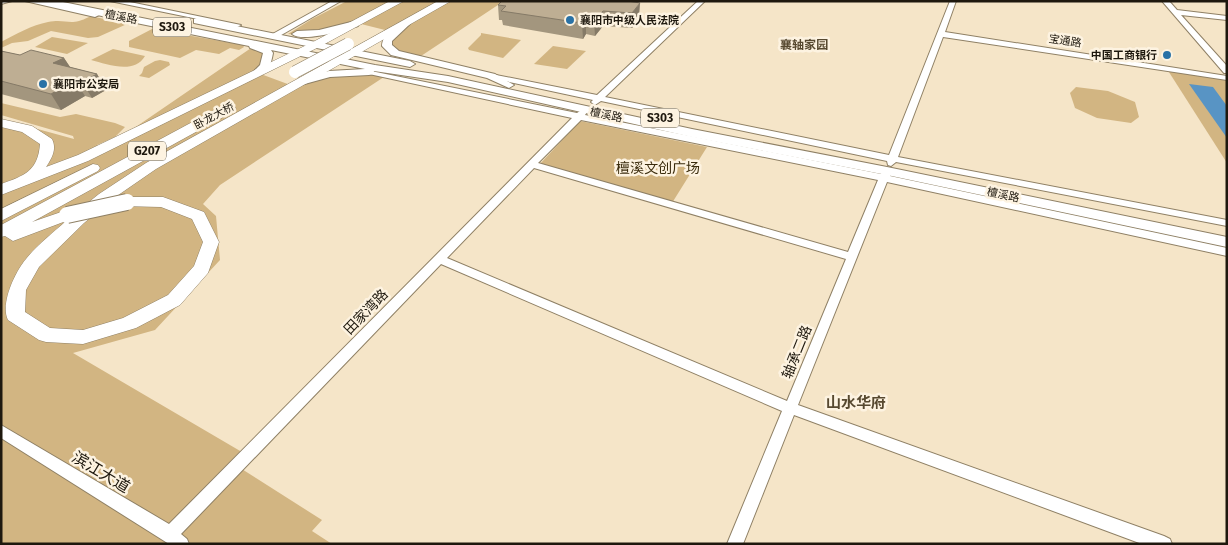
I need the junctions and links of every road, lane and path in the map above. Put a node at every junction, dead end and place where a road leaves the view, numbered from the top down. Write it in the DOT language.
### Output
graph roads {
  1 [pos="9,1"];
  2 [pos="28,1"];
  3 [pos="43,1"];
  4 [pos="94,1"];
  5 [pos="114,1"];
  6 [pos="338,1"];
  7 [pos="399,1"];
  8 [pos="413,1"];
  9 [pos="428,1"];
  10 [pos="446,1"];
  11 [pos="702,1"];
  12 [pos="953,1"];
  13 [pos="1165,1"];
  14 [pos="1,2"];
  15 [pos="1175,12"];
  16 [pos="1227,18"];
  17 [pos="409,21"];
  18 [pos="357,23"];
  19 [pos="219,25"];
  20 [pos="238,25"];
  21 [pos="204,33"];
  22 [pos="275,34"];
  23 [pos="941,34"];
  24 [pos="215,38"];
  25 [pos="317,44"];
  26 [pos="353,51"];
  27 [pos="301,52"];
  28 [pos="338,59"];
  29 [pos="369,72"];
  30 [pos="257,73"];
  31 [pos="1227,73"];
  32 [pos="1215,75"];
  33 [pos="492,76"];
  34 [pos="440,78"];
  35 [pos="1227,78"];
  36 [pos="509,85"];
  37 [pos="293,86"];
  38 [pos="589,107"];
  39 [pos="1,123"];
  40 [pos="531,164"];
  41 [pos="889,168"];
  42 [pos="1,190"];
  43 [pos="1,203"];
  44 [pos="1,216"];
  45 [pos="1227,222"];
  46 [pos="1,232"];
  47 [pos="1227,232"];
  48 [pos="1,240"];
  49 [pos="1227,242"];
  50 [pos="1227,252"];
  51 [pos="852,257"];
  52 [pos="439,259"];
  53 [pos="790,408"];
  54 [pos="1,431"];
  55 [pos="175,539"];
  56 [pos="735,544"];
  57 [pos="1164,544"];
  1 -- 14 [label="street"];
  2 -- 24 [label="street"];
  3 -- 21 [label="main road, 檀溪路 / S303"];
  4 -- 19 [label="main road, 檀溪路 / S303"];
  5 -- 20 [label="street"];
  6 -- 22 [label="street"];
  7 -- 18 [label="highway"];
  8 -- 44 [label="highway, 卧龙大桥 / G207"];
  9 -- 46 [label="highway, 卧龙大桥 / G207, bridge"];
  10 -- 17 [label="highway"];
  11 -- 38 [label="street, 田家湾路"];
  12 -- 23 [label="street, 轴承二路"];
  13 -- 15 [label="street"];
  15 -- 16 [label="street"];
  15 -- 31 [label="street"];
  17 -- 26 [label="highway"];
  17 -- 33 [label="main road"];
  18 -- 22 [label="main road"];
  18 -- 25 [label="highway"];
  19 -- 20 [label="main road"];
  19 -- 22 [label="main road, 檀溪路 / S303"];
  20 -- 22 [label="main road"];
  21 -- 24 [label="main road"];
  21 -- 27 [label="main road, 檀溪路 / S303"];
  22 -- 25 [label="main road, 檀溪路 / S303"];
  23 -- 32 [label="street, 宝通路"];
  23 -- 41 [label="street, 轴承二路"];
  24 -- 30 [label="main road"];
  25 -- 26 [label="main road, 檀溪路 / S303"];
  25 -- 27 [label="highway"];
  26 -- 28 [label="highway"];
  26 -- 36 [label="main road, 檀溪路 / S303"];
  27 -- 28 [label="main road, 檀溪路 / S303"];
  27 -- 30 [label="highway"];
  28 -- 34 [label="main road, 檀溪路 / S303"];
  28 -- 37 [label="highway"];
  29 -- 34 [label="main road"];
  29 -- 37 [label="main road"];
  29 -- 38 [label="street"];
  30 -- 42 [label="highway"];
  31 -- 32 [label="street, 宝通路"];
  32 -- 35 [label="street, 宝通路"];
  33 -- 36 [label="main road"];
  33 -- 38 [label="street"];
  34 -- 38 [label="main road, 檀溪路 / S303"];
  36 -- 38 [label="main road, 檀溪路 / S303"];
  37 -- 48 [label="highway, bridge"];
  38 -- 40 [label="street, 田家湾路"];
  38 -- 41 [label="main road, 檀溪路 / S303"];
  38 -- 41 [label="street"];
  39 -- 43 [label="highway"];
  40 -- 51 [label="street"];
  40 -- 52 [label="street, 田家湾路"];
  41 -- 45 [label="street"];
  41 -- 47 [label="main road, 檀溪路 / S303"];
  41 -- 49 [label="main road, 檀溪路 / S303"];
  41 -- 50 [label="street"];
  41 -- 51 [label="street, 轴承二路"];
  51 -- 53 [label="street, 轴承二路"];
  52 -- 53 [label="street"];
  52 -- 55 [label="street, 田家湾路"];
  53 -- 56 [label="street, 轴承二路"];
  53 -- 57 [label="street"];
  54 -- 55 [label="street, 滨江大道"];
}
